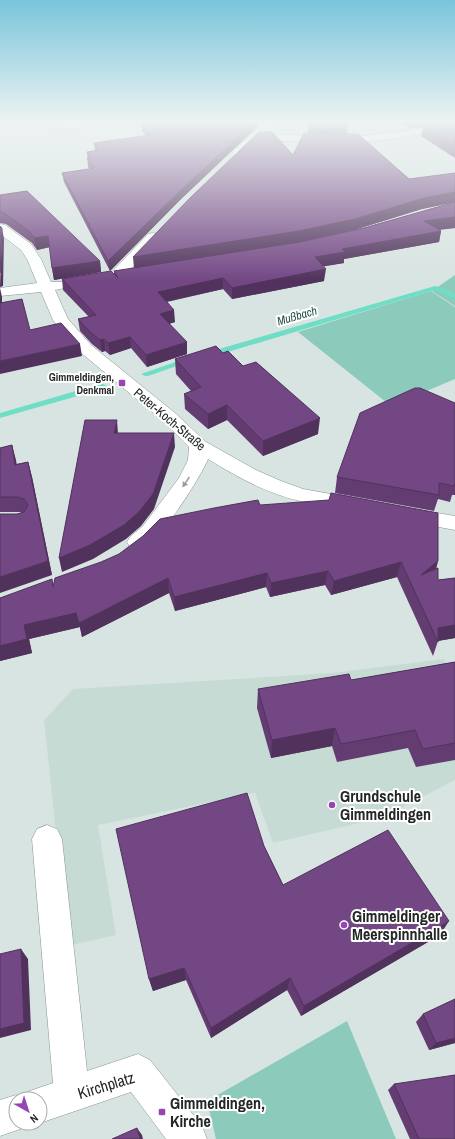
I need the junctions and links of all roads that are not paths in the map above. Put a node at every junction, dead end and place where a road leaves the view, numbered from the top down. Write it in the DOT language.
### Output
graph roads {
  1 [pos="164,226"];
  2 [pos="0,228"];
  3 [pos="140,272"];
  4 [pos="117,275"];
  5 [pos="101,278"];
  6 [pos="70,283"];
  7 [pos="47,287"];
  8 [pos="0,292"];
  9 [pos="199,446"];
  10 [pos="455,523"];
  11 [pos="125,552"];
  12 [pos="47,839"];
  13 [pos="72,1095"];
  14 [pos="48,1102"];
  15 [pos="189,1139"];
  1 -- 4 [label="street"];
  2 -- 7 [label="street, Peter-Koch-Straße"];
  3 -- 4 [label="street"];
  4 -- 5 [label="street"];
  6 -- 7 [label="street"];
  7 -- 8 [label="street"];
  7 -- 9 [label="street, Peter-Koch-Straße"];
  9 -- 10 [label="street, Peter-Koch-Straße"];
  9 -- 11 [label="street, one-way"];
  12 -- 13 [label="street"];
  13 -- 14 [label="street, Kirchplatz"];
  13 -- 15 [label="street, Kirchplatz"];
}
